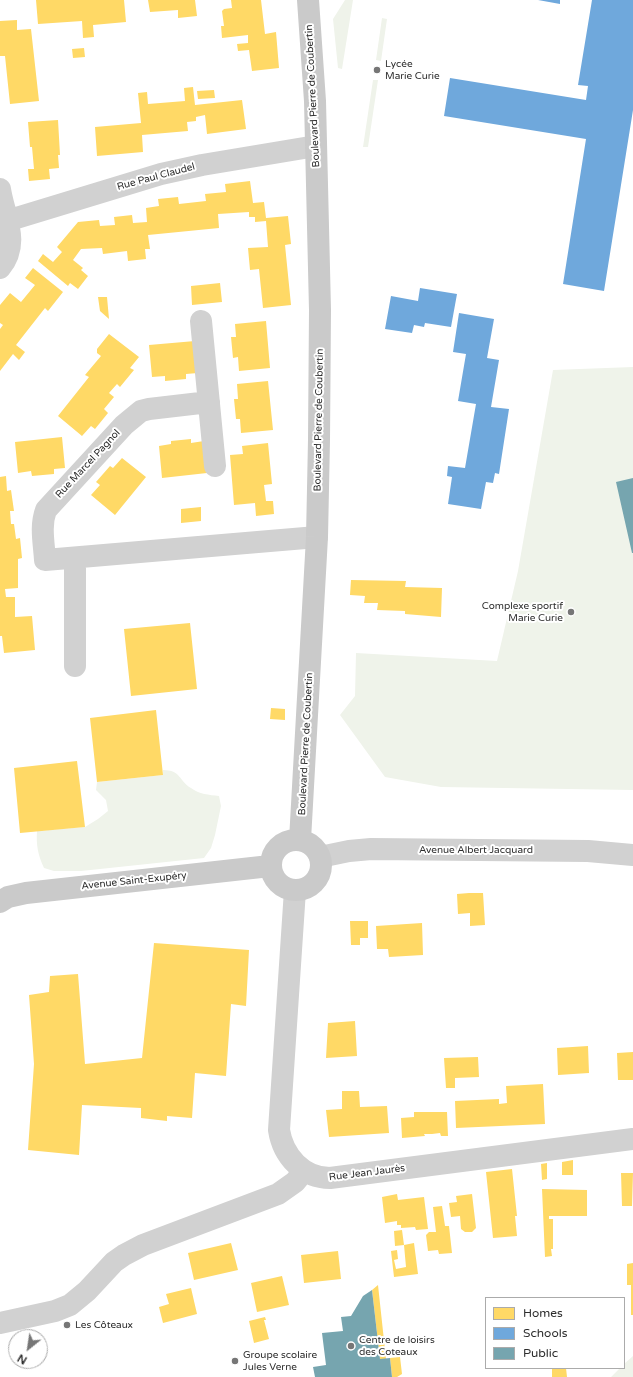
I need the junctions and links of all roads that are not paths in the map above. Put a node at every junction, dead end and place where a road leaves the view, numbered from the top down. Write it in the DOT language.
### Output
graph roads {
  1 [pos="308,0"];
  2 [pos="316,146"];
  3 [pos="0,188"];
  4 [pos="4,222"];
  5 [pos="0,268"];
  6 [pos="202,321"];
  7 [pos="209,402"];
  8 [pos="215,466"];
  9 [pos="317,537"];
  10 [pos="75,558"];
  11 [pos="75,666"];
  12 [pos="300,840"];
  13 [pos="633,855"];
  14 [pos="320,857"];
  15 [pos="270,866"];
  16 [pos="295,890"];
  17 [pos="0,902"];
  18 [pos="633,1139"];
  19 [pos="304,1171"];
  20 [pos="0,1323"];
  1 -- 2 [label="street, Boulevard Pierre de Coubertin"];
  2 -- 4 [label="street, Rue Paul Claudel"];
  2 -- 9 [label="street, Boulevard Pierre de Coubertin"];
  3 -- 4 [label="street"];
  4 -- 5 [label="street"];
  6 -- 7 [label="street"];
  7 -- 8 [label="street"];
  7 -- 10 [label="street, Rue Marcel Pagnol"];
  9 -- 10 [label="street, Rue Marcel Pagnol"];
  9 -- 12 [label="street, Boulevard Pierre de Coubertin"];
  10 -- 11 [label="street"];
  12 -- 14 [label="street"];
  12 -- 15 [label="street"];
  13 -- 14 [label="street, Avenue Albert Jacquard"];
  14 -- 16 [label="street"];
  15 -- 16 [label="street"];
  15 -- 17 [label="street, Avenue Saint-Exupéry"];
  16 -- 19 [label="street"];
  18 -- 19 [label="street, Rue Jean Jaurès"];
  19 -- 20 [label="street"];
}
